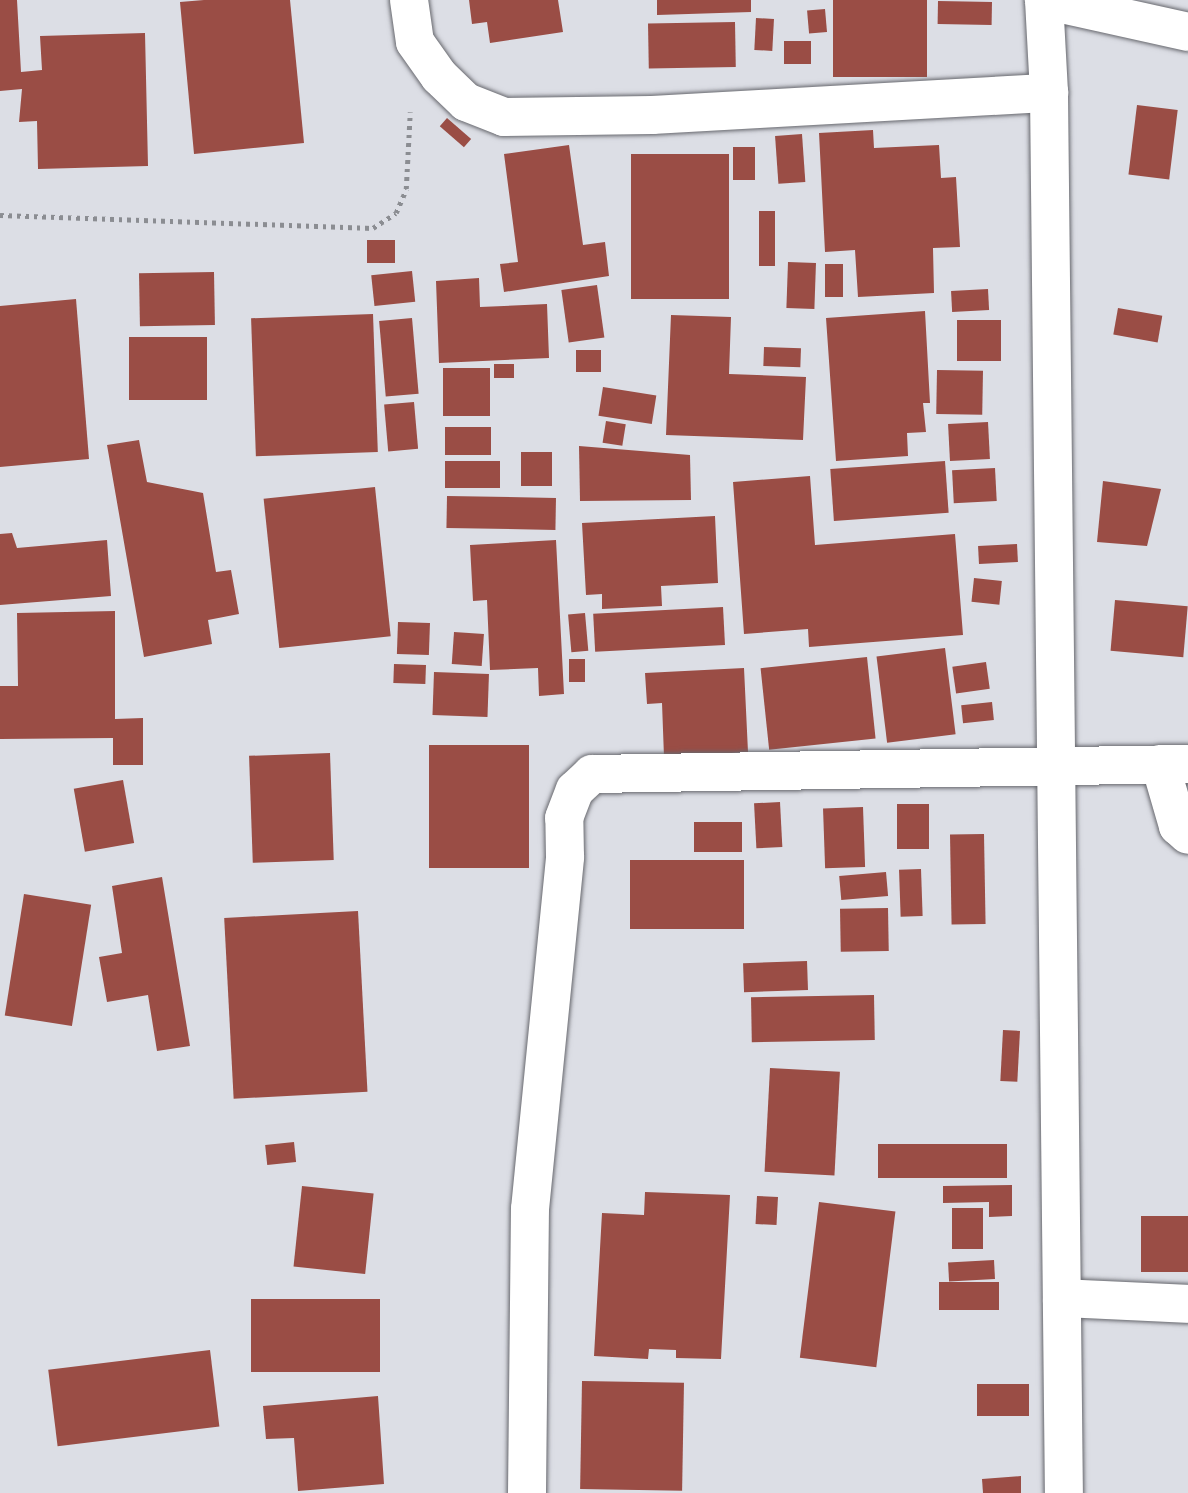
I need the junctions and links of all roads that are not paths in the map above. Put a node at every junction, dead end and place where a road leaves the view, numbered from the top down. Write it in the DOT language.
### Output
graph roads {
  1 [pos="409,0"];
  2 [pos="1044,0"];
  3 [pos="1188,32"];
  4 [pos="1049,93"];
  5 [pos="1174,764"];
  6 [pos="1056,766"];
  7 [pos="1188,835"];
  8 [pos="1062,1298"];
  9 [pos="1188,1304"];
  10 [pos="527,1493"];
  11 [pos="1064,1493"];
  1 -- 4 [label="street"];
  2 -- 3 [label="street"];
  2 -- 4 [label="street"];
  4 -- 6 [label="street"];
  5 -- 6 [label="street"];
  5 -- 7 [label="street"];
  6 -- 8 [label="street"];
  6 -- 10 [label="street"];
  8 -- 9 [label="street"];
  8 -- 11 [label="street"];
}
